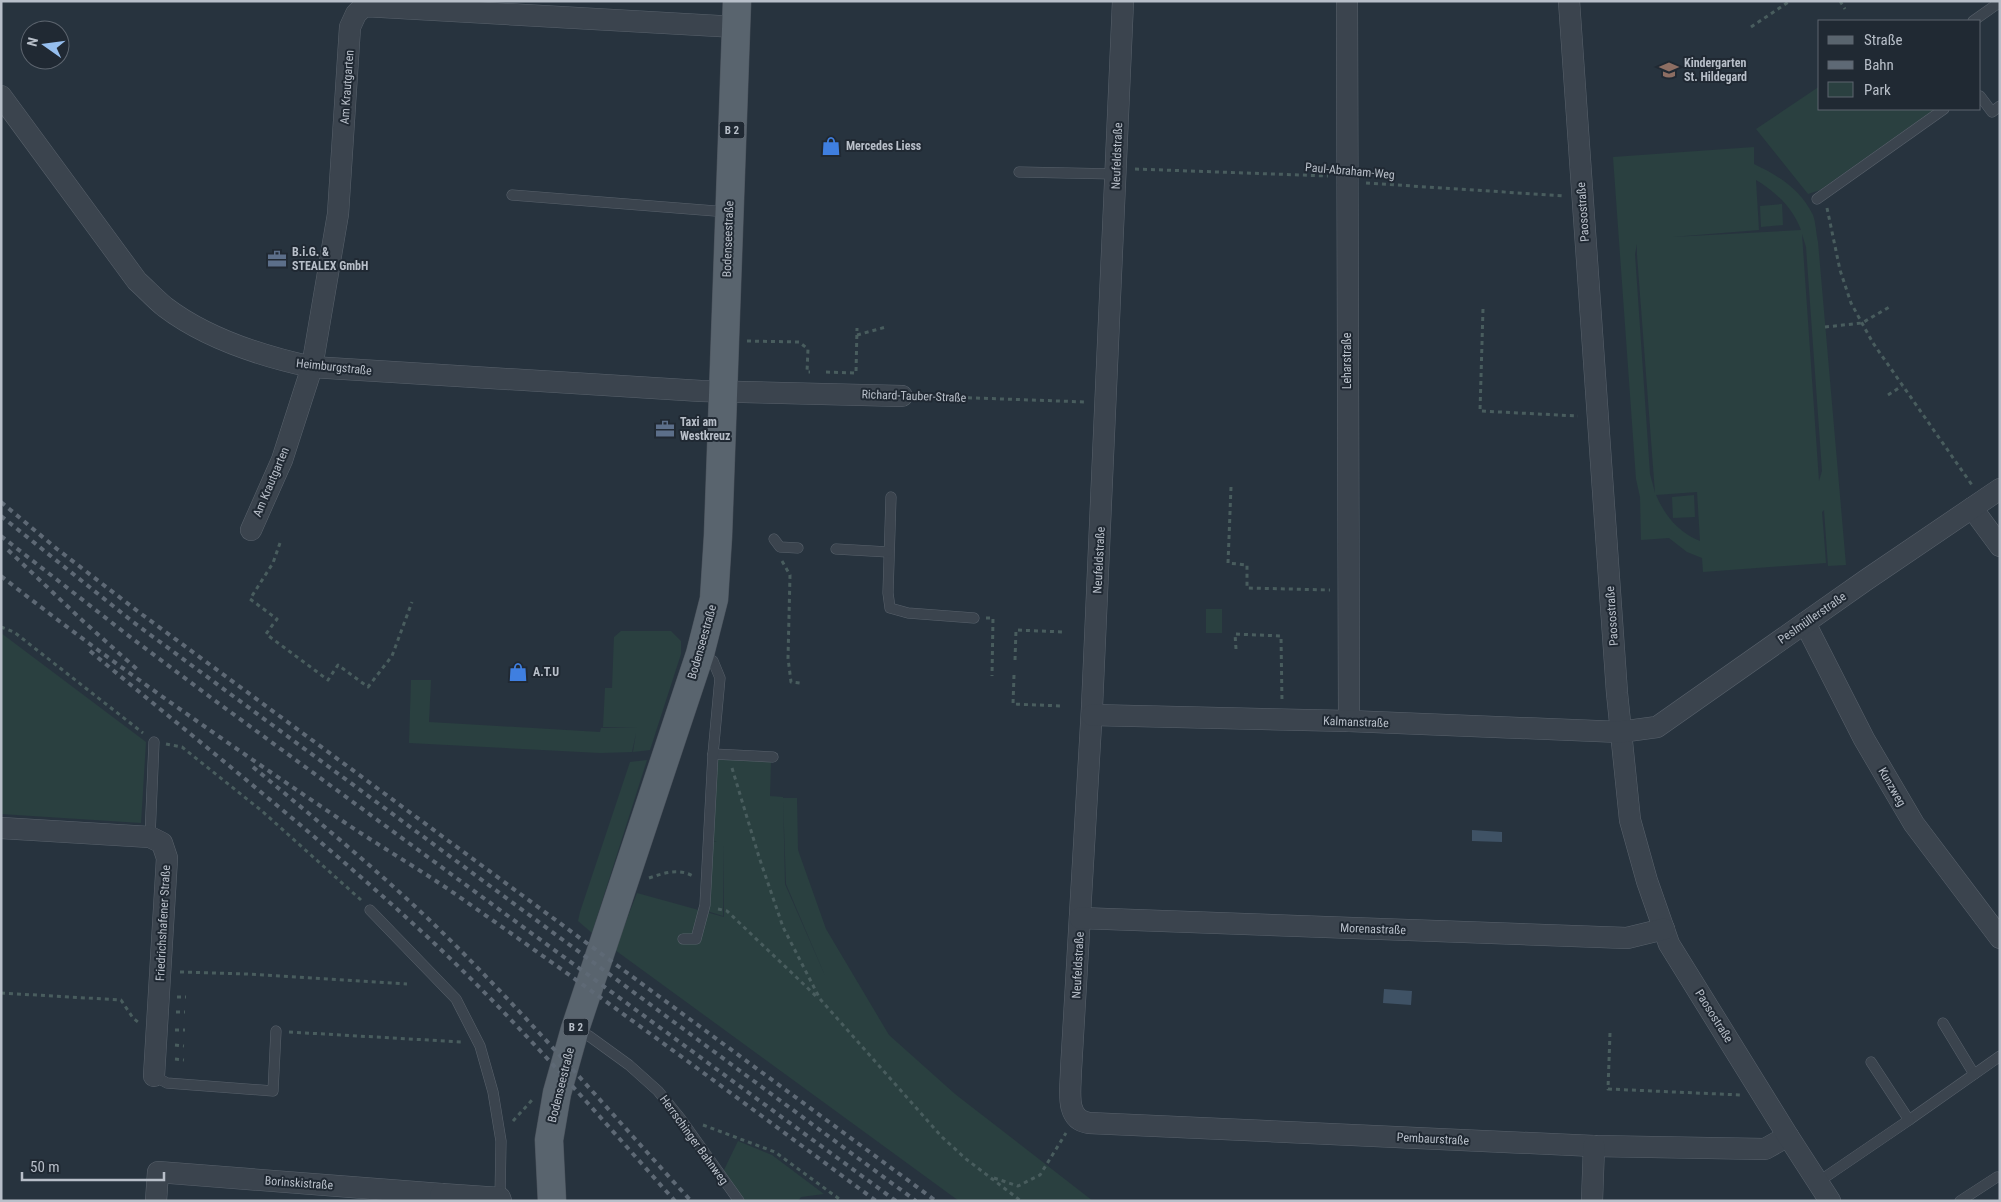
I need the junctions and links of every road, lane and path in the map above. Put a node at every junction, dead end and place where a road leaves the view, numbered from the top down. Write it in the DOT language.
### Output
graph roads {
  1 [pos="1123,1"];
  2 [pos="1347,1"];
  3 [pos="1570,1"];
  4 [pos="1790,1"];
  5 [pos="1840,1"];
  6 [pos="2000,2"];
  7 [pos="1845,9"];
  8 [pos="736,14"];
  9 [pos="1974,20"];
  10 [pos="1751,27"];
  11 [pos="1,96"];
  12 [pos="1981,97"];
  13 [pos="2000,106"];
  14 [pos="1943,110"];
  15 [pos="1019,172"];
  16 [pos="1116,172"];
  17 [pos="1347,178"];
  18 [pos="512,195"];
  19 [pos="1582,195"];
  20 [pos="1820,197"];
  21 [pos="729,212"];
  22 [pos="1891,306"];
  23 [pos="1483,309"];
  24 [pos="1862,323"];
  25 [pos="886,327"];
  26 [pos="1825,327"];
  27 [pos="857,328"];
  28 [pos="857,335"];
  29 [pos="755,341"];
  30 [pos="312,367"];
  31 [pos="1902,386"];
  32 [pos="723,392"];
  33 [pos="1888,395"];
  34 [pos="902,396"];
  35 [pos="1106,403"];
  36 [pos="1580,416"];
  37 [pos="1231,487"];
  38 [pos="2000,488"];
  39 [pos="890,497"];
  40 [pos="1973,498"];
  41 [pos="251,530"];
  42 [pos="280,543"];
  43 [pos="777,543"];
  44 [pos="2000,546"];
  45 [pos="798,548"];
  46 [pos="836,549"];
  47 [pos="888,552"];
  48 [pos="1331,590"];
  49 [pos="412,602"];
  50 [pos="974,618"];
  51 [pos="1804,623"];
  52 [pos="1,627"];
  53 [pos="1064,632"];
  54 [pos="1236,650"];
  55 [pos="700,654"];
  56 [pos="1015,660"];
  57 [pos="1014,674"];
  58 [pos="992,676"];
  59 [pos="800,683"];
  60 [pos="1061,706"];
  61 [pos="1282,709"];
  62 [pos="1092,715"];
  63 [pos="1349,721"];
  64 [pos="1620,732"];
  65 [pos="154,742"];
  66 [pos="713,754"];
  67 [pos="733,755"];
  68 [pos="773,758"];
  69 [pos="1,828"];
  70 [pos="150,837"];
  71 [pos="705,883"];
  72 [pos="622,888"];
  73 [pos="705,905"];
  74 [pos="370,910"];
  75 [pos="1080,918"];
  76 [pos="1664,929"];
  77 [pos="2000,938"];
  78 [pos="683,939"];
  79 [pos="172,972"];
  80 [pos="407,984"];
  81 [pos="1,993"];
  82 [pos="820,999"];
  83 [pos="133,1018"];
  84 [pos="1943,1023"];
  85 [pos="575,1029"];
  86 [pos="276,1031"];
  87 [pos="1610,1033"];
  88 [pos="478,1042"];
  89 [pos="172,1045"];
  90 [pos="184,1046"];
  91 [pos="2000,1056"];
  92 [pos="172,1059"];
  93 [pos="184,1060"];
  94 [pos="1871,1062"];
  95 [pos="1974,1074"];
  96 [pos="154,1076"];
  97 [pos="536,1095"];
  98 [pos="1741,1095"];
  99 [pos="680,1118"];
  100 [pos="1076,1118"];
  101 [pos="1909,1120"];
  102 [pos="510,1124"];
  103 [pos="1788,1136"];
  104 [pos="1594,1146"];
  105 [pos="992,1177"];
  106 [pos="1997,1177"];
  107 [pos="1818,1182"];
  108 [pos="441,1197"];
  109 [pos="501,1200"];
  110 [pos="156,1201"];
  111 [pos="552,1201"];
  112 [pos="739,1201"];
  113 [pos="842,1201"];
  114 [pos="1021,1201"];
  115 [pos="1592,1201"];
  116 [pos="1830,1201"];
  117 [pos="1960,1201"];
  1 -- 16 [label="street, Neufeldstraße"];
  2 -- 17 [label="street, Leharstraße"];
  3 -- 19 [label="street, Paosostraße"];
  4 -- 10 [label="path"];
  5 -- 7 [label="path"];
  6 -- 9 [label="lane"];
  8 -- 21 [label="main road, Bodenseestraße / B 2"];
  8 -- 30 [label="street, Am Krautgarten"];
  11 -- 30 [label="street, Heimburgstraße"];
  12 -- 13 [label="lane"];
  14 -- 20 [label="lane"];
  15 -- 16 [label="lane"];
  16 -- 17 [label="path, Paul-Abraham-Weg"];
  16 -- 35 [label="street, Neufeldstraße"];
  17 -- 19 [label="path, Paul-Abraham-Weg"];
  17 -- 63 [label="street, Leharstraße"];
  18 -- 21 [label="lane"];
  19 -- 64 [label="street, Paosostraße"];
  20 -- 24 [label="path"];
  21 -- 32 [label="main road, Bodenseestraße / B 2"];
  22 -- 24 [label="path"];
  23 -- 36 [label="path"];
  24 -- 26 [label="path"];
  24 -- 31 [label="path"];
  25 -- 28 [label="path"];
  27 -- 28 [label="path"];
  28 -- 29 [label="path"];
  30 -- 32 [label="street, Heimburgstraße"];
  30 -- 41 [label="street, Am Krautgarten"];
  31 -- 33 [label="path"];
  31 -- 40 [label="path"];
  32 -- 34 [label="street, Richard-Tauber-Straße"];
  32 -- 55 [label="main road, Bodenseestraße / B 2"];
  34 -- 35 [label="path, Richard-Tauber-Straße"];
  35 -- 62 [label="street, Neufeldstraße"];
  37 -- 48 [label="path"];
  38 -- 40 [label="street, Peslmüllerstraße"];
  39 -- 47 [label="lane"];
  40 -- 44 [label="street"];
  40 -- 51 [label="street, Peslmüllerstraße"];
  42 -- 49 [label="path"];
  43 -- 45 [label="lane"];
  43 -- 59 [label="path"];
  46 -- 47 [label="lane"];
  47 -- 50 [label="lane"];
  50 -- 58 [label="path"];
  51 -- 64 [label="street, Peslmüllerstraße"];
  51 -- 77 [label="street, Kunzweg"];
  52 -- 65 [label="path"];
  53 -- 56 [label="path"];
  54 -- 61 [label="path"];
  55 -- 66 [label="lane"];
  55 -- 72 [label="main road, Bodenseestraße / B 2"];
  57 -- 60 [label="path"];
  62 -- 63 [label="street, Kalmanstraße"];
  62 -- 75 [label="street, Neufeldstraße"];
  63 -- 64 [label="street, Kalmanstraße"];
  64 -- 76 [label="street, Paosostraße"];
  65 -- 70 [label="lane"];
  65 -- 74 [label="path"];
  66 -- 67 [label="lane"];
  66 -- 71 [label="lane"];
  67 -- 68 [label="lane"];
  67 -- 82 [label="path"];
  69 -- 70 [label="street"];
  70 -- 96 [label="street, Friedrichshafener Straße"];
  71 -- 72 [label="path"];
  71 -- 73 [label="lane"];
  72 -- 85 [label="main road, Bodenseestraße / B 2"];
  73 -- 78 [label="lane"];
  73 -- 82 [label="path"];
  74 -- 88 [label="lane"];
  75 -- 76 [label="street, Morenastraße"];
  75 -- 100 [label="street, Neufeldstraße"];
  76 -- 103 [label="street, Paosostraße"];
  79 -- 80 [label="path"];
  81 -- 83 [label="path"];
  82 -- 105 [label="path"];
  84 -- 95 [label="lane"];
  85 -- 99 [label="lane, Herrschinger Bahnweg"];
  85 -- 111 [label="main road, Bodenseestraße / B 2"];
  86 -- 88 [label="path"];
  86 -- 96 [label="lane"];
  87 -- 98 [label="path"];
  88 -- 109 [label="lane"];
  89 -- 90 [label="path"];
  91 -- 95 [label="lane"];
  92 -- 93 [label="path"];
  94 -- 101 [label="lane"];
  95 -- 101 [label="lane"];
  97 -- 102 [label="path"];
  99 -- 112 [label="lane, Herrschinger Bahnweg"];
  99 -- 113 [label="path"];
  100 -- 104 [label="street, Pembaurstraße"];
  100 -- 105 [label="path"];
  101 -- 107 [label="lane"];
  103 -- 104 [label="street, Pembaurstraße"];
  103 -- 107 [label="street, Paosostraße"];
  104 -- 115 [label="street"];
  105 -- 114 [label="path"];
  106 -- 117 [label="lane"];
  107 -- 116 [label="street, Paosostraße"];
  108 -- 109 [label="street, Borinskistraße"];
  108 -- 110 [label="street, Borinskistraße"];
}
